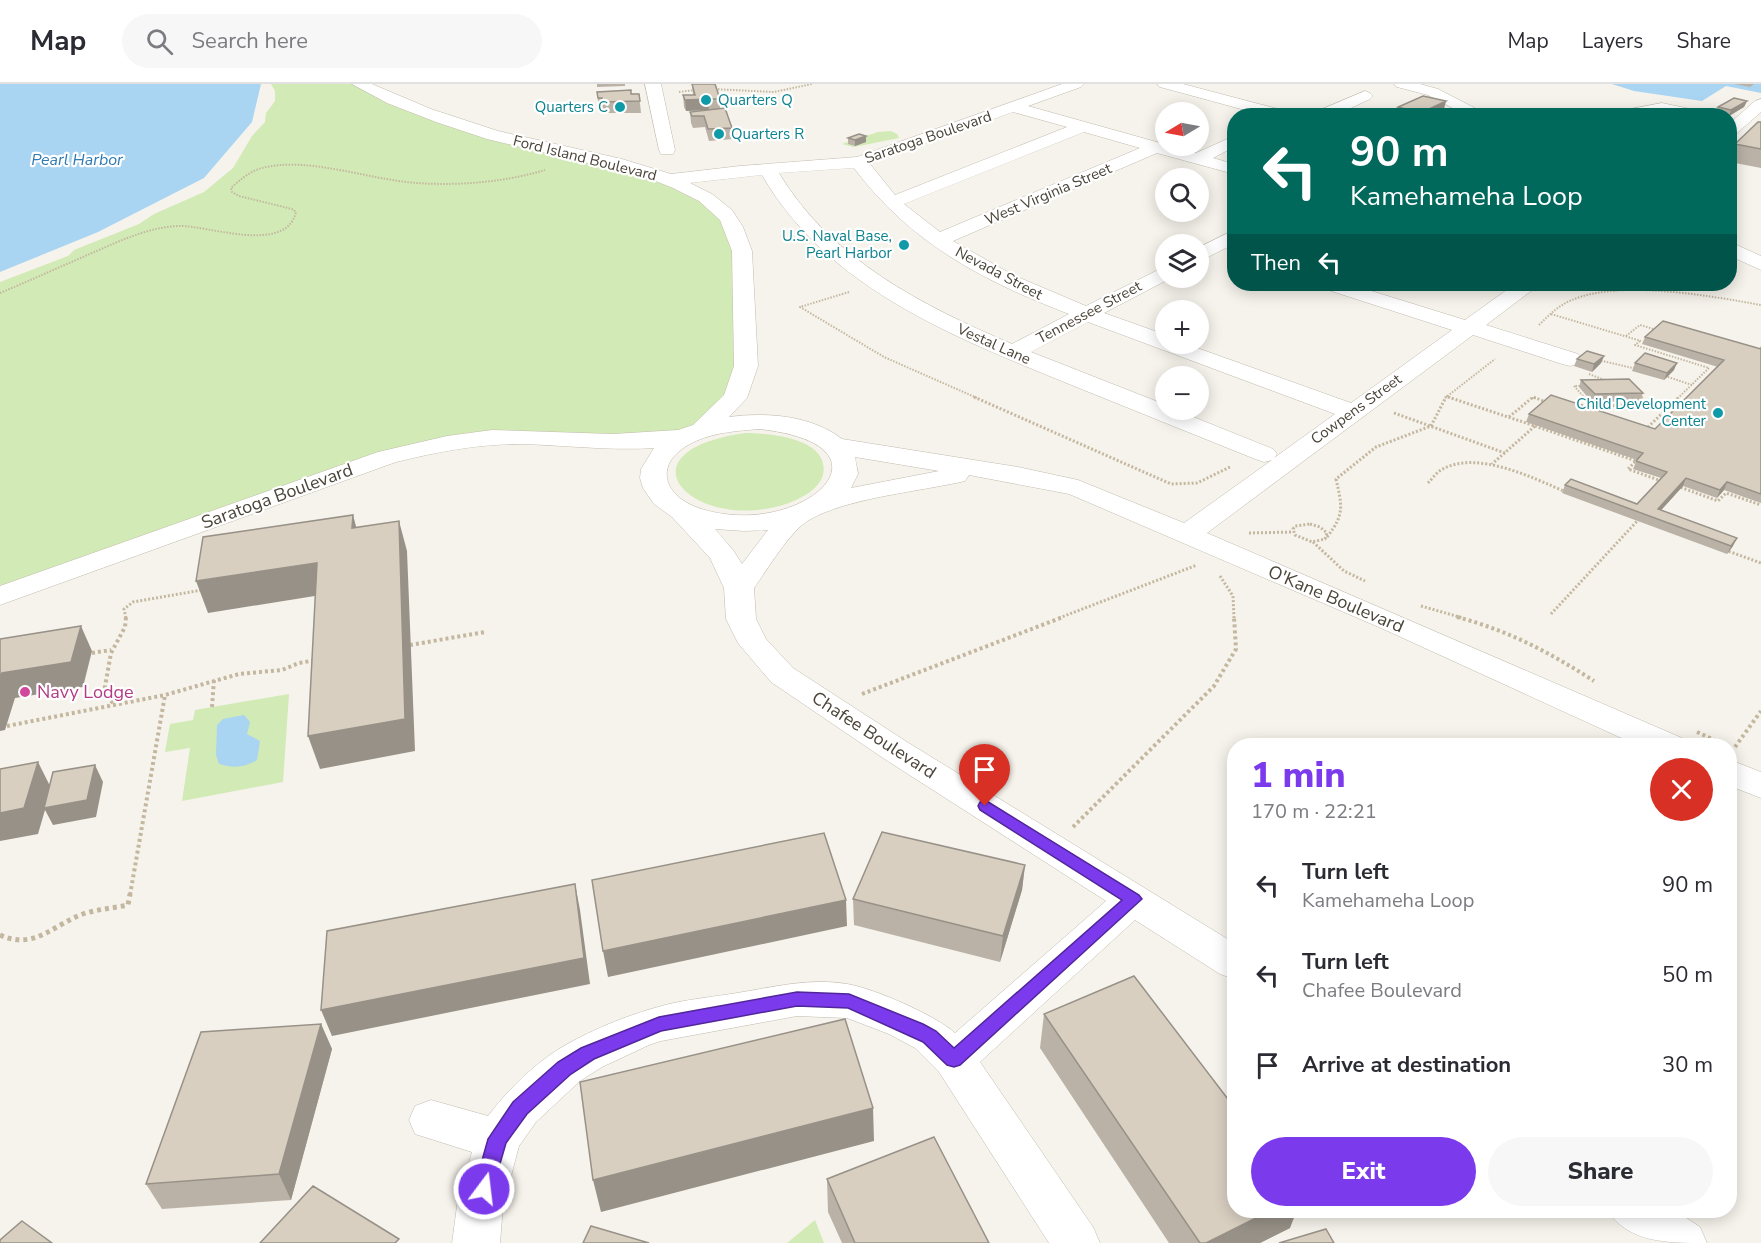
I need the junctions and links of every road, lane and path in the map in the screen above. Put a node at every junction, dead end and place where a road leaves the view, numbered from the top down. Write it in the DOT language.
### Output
graph roads {
  1 [pos="360,84"];
  2 [pos="812,84"];
  3 [pos="1076,84"];
  4 [pos="1166,84"];
  5 [pos="1402,84"];
  6 [pos="654,88"];
  7 [pos="707,89"];
  8 [pos="695,90"];
  9 [pos="1365,96"];
  10 [pos="1761,104"];
  11 [pos="1013,107"];
  12 [pos="1257,108"];
  13 [pos="1337,108"];
  14 [pos="1466,108"];
  15 [pos="1737,122"];
  16 [pos="1737,125"];
  17 [pos="1082,127"];
  18 [pos="1761,127"];
  19 [pos="1227,144"];
  20 [pos="1155,147"];
  21 [pos="1155,147"];
  22 [pos="667,150"];
  23 [pos="1187,156"];
  24 [pos="1197,159"];
  25 [pos="860,162"];
  26 [pos="1227,167"];
  27 [pos="549,168"];
  28 [pos="768,169"];
  29 [pos="668,180"];
  30 [pos="892,202"];
  31 [pos="939,240"];
  32 [pos="1227,240"];
  33 [pos="1209,250"];
  34 [pos="1209,251"];
  35 [pos="1227,252"];
  36 [pos="1737,252"];
  37 [pos="1761,264"];
  38 [pos="1155,278"];
  39 [pos="879,283"];
  40 [pos="1352,291"];
  41 [pos="1519,291"];
  42 [pos="1617,292"];
  43 [pos="0,293"];
  44 [pos="1761,305"];
  45 [pos="1086,314"];
  46 [pos="1551,314"];
  47 [pos="1470,327"];
  48 [pos="1658,330"];
  49 [pos="1626,336"];
  50 [pos="1155,339"];
  51 [pos="1519,342"];
  52 [pos="1012,353"];
  53 [pos="1196,354"];
  54 [pos="1662,354"];
  55 [pos="1654,360"];
  56 [pos="1582,363"];
  57 [pos="746,366"];
  58 [pos="1644,369"];
  59 [pos="1664,376"];
  60 [pos="1593,385"];
  61 [pos="1603,385"];
  62 [pos="1692,385"];
  63 [pos="1635,391"];
  64 [pos="1446,396"];
  65 [pos="1556,402"];
  66 [pos="1648,404"];
  67 [pos="1591,405"];
  68 [pos="1670,405"];
  69 [pos="1389,411"];
  70 [pos="1582,411"];
  71 [pos="1353,412"];
  72 [pos="1509,417"];
  73 [pos="787,425"];
  74 [pos="1431,426"];
  75 [pos="1535,426"];
  76 [pos="1643,432"];
  77 [pos="694,434"];
  78 [pos="562,439"];
  79 [pos="834,445"];
  80 [pos="1264,453"];
  81 [pos="1505,453"];
  82 [pos="1492,464"];
  83 [pos="996,471"];
  84 [pos="653,483"];
  85 [pos="1428,483"];
  86 [pos="1576,495"];
  87 [pos="824,502"];
  88 [pos="1761,505"];
  89 [pos="1647,510"];
  90 [pos="682,511"];
  91 [pos="798,515"];
  92 [pos="1629,515"];
  93 [pos="1639,519"];
  94 [pos="1650,523"];
  95 [pos="1293,532"];
  96 [pos="1244,534"];
  97 [pos="1186,535"];
  98 [pos="1327,537"];
  99 [pos="1313,542"];
  100 [pos="1717,547"];
  101 [pos="1761,563"];
  102 [pos="1198,565"];
  103 [pos="1215,570"];
  104 [pos="1375,587"];
  105 [pos="212,588"];
  106 [pos="739,588"];
  107 [pos="0,596"];
  108 [pos="1417,604"];
  109 [pos="1551,614"];
  110 [pos="485,632"];
  111 [pos="410,645"];
  112 [pos="111,650"];
  113 [pos="92,653"];
  114 [pos="324,659"];
  115 [pos="214,679"];
  116 [pos="1598,684"];
  117 [pos="165,694"];
  118 [pos="113,703"];
  119 [pos="212,707"];
  120 [pos="829,707"];
  121 [pos="1761,711"];
  122 [pos="6,726"];
  123 [pos="1678,736"];
  124 [pos="1737,745"];
  125 [pos="1737,775"];
  126 [pos="1761,786"];
  127 [pos="1072,828"];
  128 [pos="1133,899"];
  129 [pos="0,935"];
  130 [pos="1227,959"];
  131 [pos="954,1059"];
  132 [pos="430,1120"];
  133 [pos="498,1139"];
  134 [pos="1644,1218"];
  135 [pos="476,1243"];
  136 [pos="1076,1243"];
  137 [pos="1683,1243"];
  1 -- 29 [label="street, Ford Island Boulevard"];
  2 -- 7 [label="path"];
  3 -- 11 [label="street, Saratoga Boulevard"];
  4 -- 12 [label="street"];
  5 -- 14 [label="street"];
  6 -- 8 [label="path"];
  6 -- 22 [label="street"];
  9 -- 13 [label="street"];
  10 -- 15 [label="street"];
  11 -- 17 [label="street"];
  11 -- 25 [label="street, Saratoga Boulevard"];
  16 -- 18 [label="street"];
  17 -- 20 [label="street"];
  17 -- 30 [label="street"];
  19 -- 24 [label="street"];
  21 -- 31 [label="street, West Virginia Street"];
  23 -- 24 [label="street"];
  24 -- 26 [label="street"];
  25 -- 28 [label="street, Saratoga Boulevard"];
  25 -- 30 [label="street, Nevada Street"];
  27 -- 43 [label="path"];
  28 -- 29 [label="street, Saratoga Boulevard"];
  28 -- 39 [label="street, Vestal Lane"];
  29 -- 57 [label="street, Ford Island Boulevard"];
  30 -- 31 [label="street, Nevada Street"];
  31 -- 45 [label="street, Nevada Street"];
  32 -- 33 [label="street"];
  34 -- 35 [label="street"];
  36 -- 37 [label="street"];
  38 -- 45 [label="street, Tennessee Street"];
  39 -- 52 [label="street, Vestal Lane"];
  39 -- 80 [label="path"];
  40 -- 47 [label="street"];
  41 -- 47 [label="street, Cowpens Street"];
  42 -- 44 [label="path"];
  42 -- 46 [label="path"];
  45 -- 50 [label="street, Nevada Street"];
  45 -- 52 [label="street, Tennessee Street"];
  46 -- 49 [label="path"];
  46 -- 51 [label="path"];
  47 -- 51 [label="street"];
  47 -- 71 [label="street, Cowpens Street"];
  48 -- 49 [label="path"];
  49 -- 54 [label="path"];
  51 -- 56 [label="street"];
  51 -- 64 [label="path"];
  52 -- 80 [label="street, Vestal Lane"];
  53 -- 71 [label="street, Nevada Street"];
  54 -- 55 [label="path"];
  54 -- 62 [label="path"];
  56 -- 58 [label="path"];
  56 -- 61 [label="path"];
  57 -- 73 [label="street, Ford Island Boulevard"];
  57 -- 77 [label="street, Ford Island Boulevard"];
  59 -- 62 [label="path"];
  60 -- 67 [label="path"];
  62 -- 68 [label="path"];
  63 -- 66 [label="path"];
  64 -- 72 [label="path"];
  64 -- 74 [label="path"];
  65 -- 72 [label="path"];
  66 -- 67 [label="path"];
  66 -- 68 [label="path"];
  67 -- 70 [label="path"];
  68 -- 76 [label="path"];
  69 -- 74 [label="path"];
  71 -- 97 [label="street, Cowpens Street"];
  72 -- 75 [label="path"];
  73 -- 77 [label="street, Saratoga Boulevard"];
  73 -- 79 [label="street, O'Kane Boulevard"];
  74 -- 81 [label="path"];
  74 -- 98 [label="path"];
  75 -- 81 [label="path"];
  75 -- 88 [label="path"];
  77 -- 78 [label="street, Saratoga Boulevard"];
  77 -- 84 [label="street, Ford Island Boulevard"];
  78 -- 84 [label="street, Saratoga Boulevard"];
  78 -- 107 [label="street, Saratoga Boulevard"];
  79 -- 83 [label="street, O'Kane Boulevard"];
  79 -- 87 [label="street"];
  81 -- 82 [label="path"];
  82 -- 85 [label="path"];
  82 -- 86 [label="path"];
  83 -- 87 [label="street, O'Kane Boulevard"];
  83 -- 97 [label="street, O'Kane Boulevard"];
  84 -- 90 [label="street, Saratoga Boulevard"];
  87 -- 91 [label="street"];
  89 -- 93 [label="path"];
  90 -- 91 [label="street"];
  90 -- 106 [label="street, Chafee Boulevard"];
  91 -- 106 [label="street"];
  92 -- 93 [label="path"];
  93 -- 94 [label="path"];
  93 -- 109 [label="path"];
  95 -- 96 [label="path"];
  95 -- 98 [label="path"];
  95 -- 99 [label="path"];
  97 -- 123 [label="street, O'Kane Boulevard"];
  98 -- 99 [label="path"];
  99 -- 104 [label="path"];
  100 -- 101 [label="path"];
  102 -- 120 [label="path"];
  103 -- 127 [label="path"];
  105 -- 112 [label="path"];
  106 -- 120 [label="street, Chafee Boulevard"];
  108 -- 116 [label="path"];
  110 -- 111 [label="path"];
  112 -- 113 [label="path"];
  112 -- 118 [label="path"];
  114 -- 115 [label="path"];
  115 -- 117 [label="path"];
  115 -- 119 [label="path"];
  117 -- 118 [label="path"];
  117 -- 129 [label="path"];
  118 -- 122 [label="path"];
  120 -- 128 [label="street, Chafee Boulevard"];
  121 -- 124 [label="path"];
  125 -- 126 [label="street"];
  128 -- 130 [label="street, Chafee Boulevard"];
  128 -- 131 [label="street"];
  131 -- 133 [label="street"];
  131 -- 136 [label="street"];
  132 -- 133 [label="street"];
  133 -- 135 [label="street"];
  134 -- 137 [label="street"];
}
